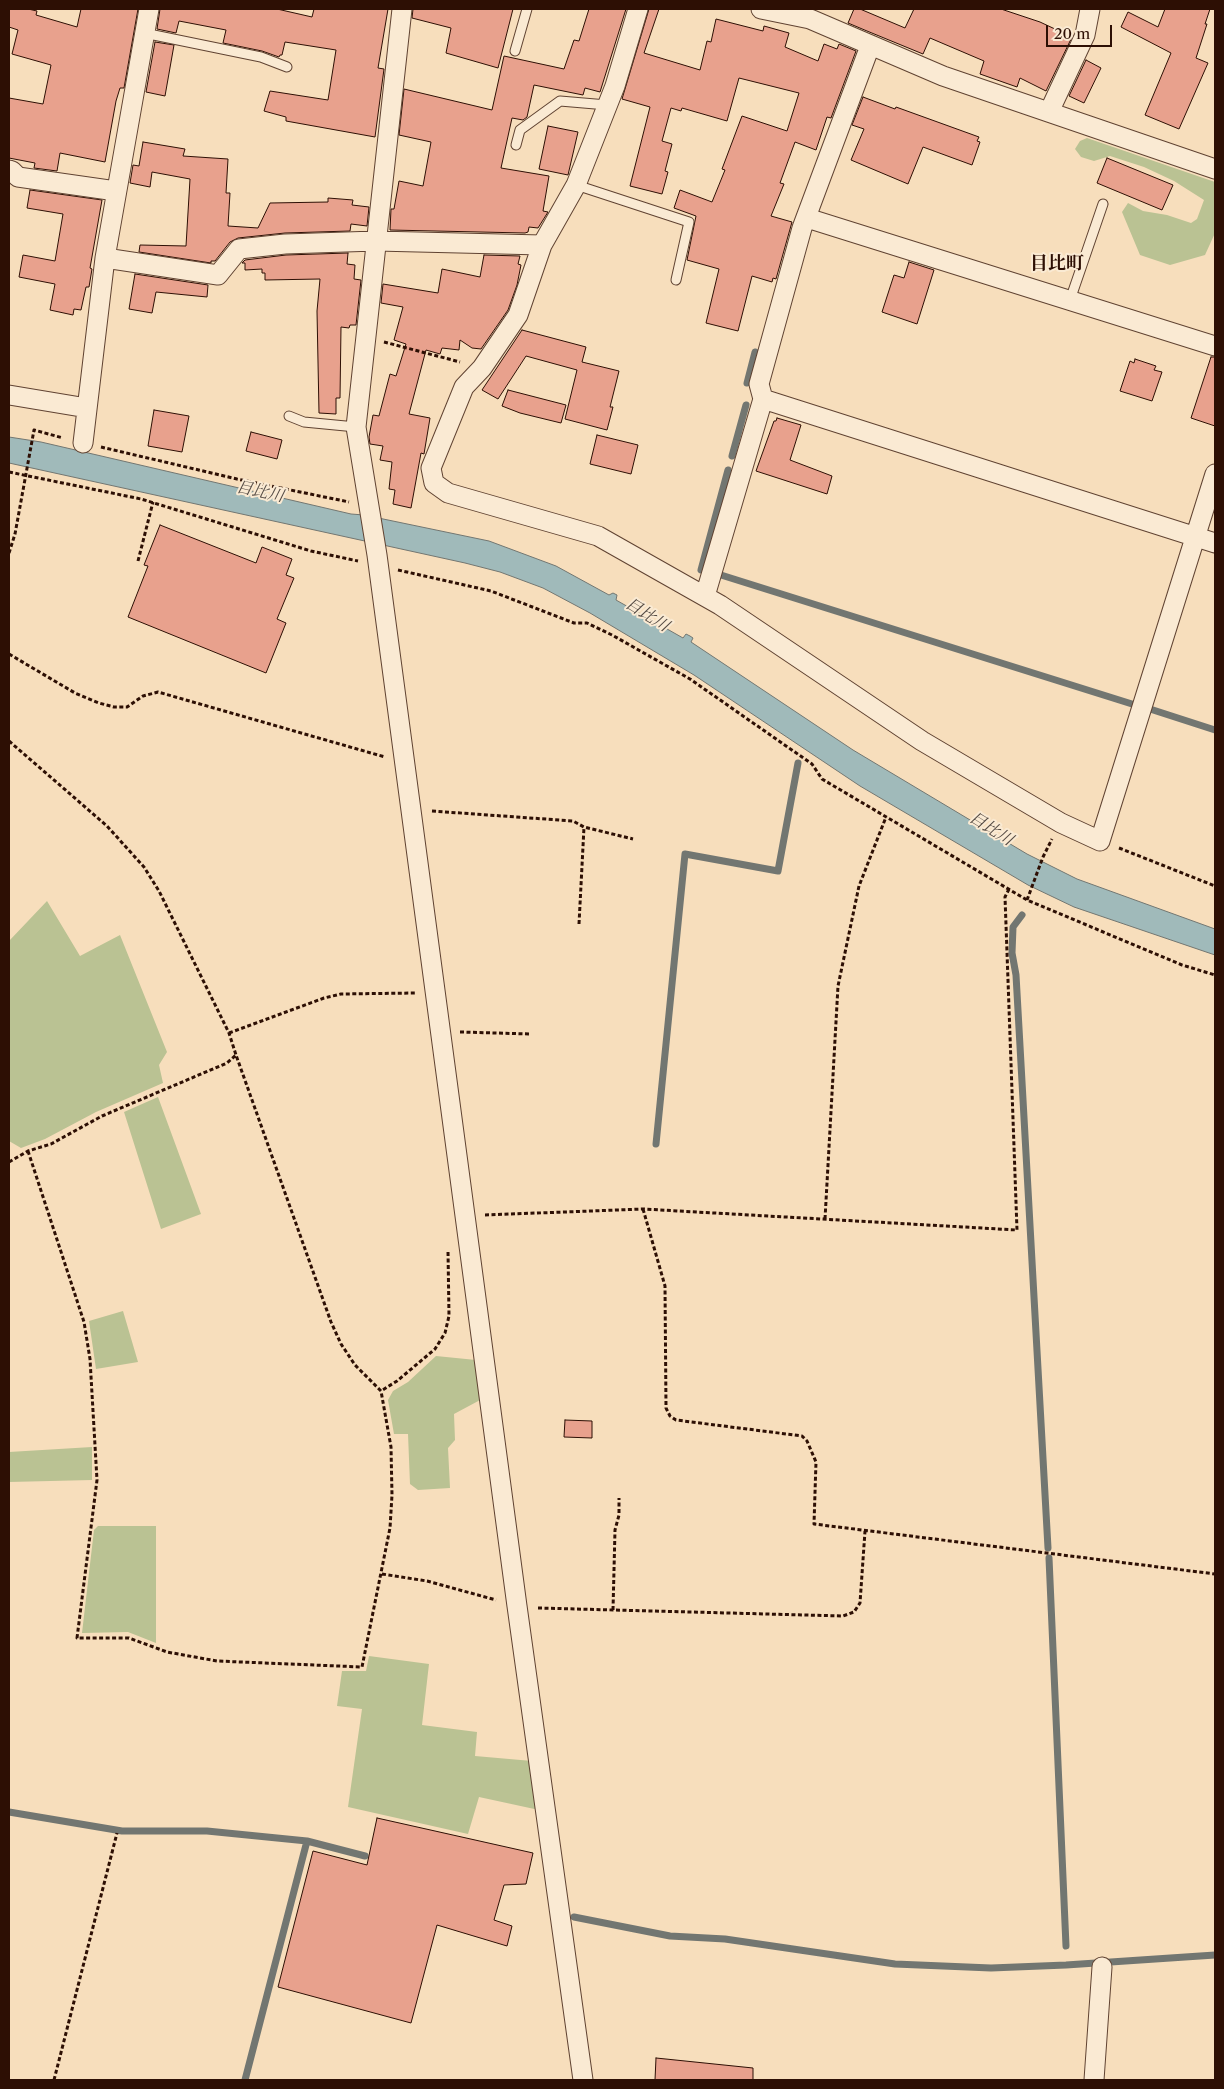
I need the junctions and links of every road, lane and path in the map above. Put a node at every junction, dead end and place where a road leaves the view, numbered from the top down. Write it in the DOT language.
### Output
graph roads {
  1 [pos="149,9"];
  2 [pos="402,9"];
  3 [pos="526,9"];
  4 [pos="638,9"];
  5 [pos="761,9"];
  6 [pos="1090,9"];
  7 [pos="144,34"];
  8 [pos="870,46"];
  9 [pos="515,51"];
  10 [pos="287,66"];
  11 [pos="607,105"];
  12 [pos="1049,112"];
  13 [pos="516,145"];
  14 [pos="1215,168"];
  15 [pos="9,170"];
  16 [pos="576,185"];
  17 [pos="116,191"];
  18 [pos="1103,204"];
  19 [pos="806,218"];
  20 [pos="376,241"];
  21 [pos="542,245"];
  22 [pos="105,258"];
  23 [pos="676,280"];
  24 [pos="1070,300"];
  25 [pos="366,337"];
  26 [pos="1215,346"];
  27 [pos="482,368"];
  28 [pos="9,394"];
  29 [pos="763,399"];
  30 [pos="87,408"];
  31 [pos="289,416"];
  32 [pos="356,427"];
  33 [pos="83,443"];
  34 [pos="9,472"];
  35 [pos="25,474"];
  36 [pos="1215,474"];
  37 [pos="153,502"];
  38 [pos="369,507"];
  39 [pos="1196,537"];
  40 [pos="1215,543"];
  41 [pos="9,553"];
  42 [pos="138,560"];
  43 [pos="378,560"];
  44 [pos="705,596"];
  45 [pos="9,654"];
  46 [pos="9,741"];
  47 [pos="405,763"];
  48 [pos="411,810"];
  49 [pos="886,817"];
  50 [pos="584,827"];
  51 [pos="633,839"];
  52 [pos="1100,841"];
  53 [pos="1043,857"];
  54 [pos="1215,886"];
  55 [pos="1009,889"];
  56 [pos="1027,900"];
  57 [pos="579,924"];
  58 [pos="1215,975"];
  59 [pos="436,992"];
  60 [pos="441,1031"];
  61 [pos="229,1033"];
  62 [pos="531,1034"];
  63 [pos="236,1055"];
  64 [pos="28,1151"];
  65 [pos="9,1162"];
  66 [pos="643,1209"];
  67 [pos="466,1216"];
  68 [pos="825,1219"];
  69 [pos="450,1246"];
  70 [pos="382,1391"];
  71 [pos="619,1498"];
  72 [pos="865,1531"];
  73 [pos="382,1574"];
  74 [pos="1215,1574"];
  75 [pos="517,1607"];
  76 [pos="613,1610"];
  77 [pos="117,1833"];
  78 [pos="1102,1967"];
  79 [pos="54,2080"];
  80 [pos="583,2080"];
  81 [pos="1094,2080"];
  1 -- 7 [label="street"];
  2 -- 20 [label="street"];
  3 -- 9 [label="lane"];
  4 -- 11 [label="street"];
  5 -- 8 [label="street"];
  6 -- 12 [label="street"];
  7 -- 10 [label="lane"];
  7 -- 17 [label="street"];
  8 -- 12 [label="street"];
  8 -- 19 [label="street"];
  11 -- 13 [label="lane"];
  11 -- 16 [label="street"];
  12 -- 14 [label="street"];
  15 -- 17 [label="street"];
  16 -- 21 [label="street"];
  16 -- 23 [label="lane"];
  17 -- 22 [label="street"];
  18 -- 24 [label="lane"];
  19 -- 24 [label="street"];
  19 -- 29 [label="street"];
  20 -- 21 [label="street"];
  20 -- 22 [label="street"];
  20 -- 25 [label="street"];
  21 -- 27 [label="street"];
  22 -- 30 [label="street"];
  24 -- 26 [label="street"];
  25 -- 27 [label="path"];
  25 -- 32 [label="street"];
  27 -- 44 [label="street"];
  28 -- 30 [label="street"];
  29 -- 39 [label="street"];
  29 -- 44 [label="street"];
  30 -- 33 [label="street"];
  31 -- 32 [label="lane"];
  32 -- 38 [label="street"];
  33 -- 35 [label="path"];
  33 -- 38 [label="path"];
  34 -- 35 [label="path"];
  35 -- 37 [label="path"];
  35 -- 41 [label="path"];
  36 -- 39 [label="street"];
  37 -- 42 [label="path"];
  37 -- 43 [label="path"];
  38 -- 43 [label="street"];
  39 -- 40 [label="street"];
  39 -- 52 [label="street"];
  43 -- 47 [label="street"];
  43 -- 49 [label="path"];
  44 -- 52 [label="street"];
  45 -- 47 [label="path"];
  46 -- 61 [label="path"];
  47 -- 48 [label="street"];
  48 -- 50 [label="path"];
  48 -- 59 [label="street"];
  49 -- 55 [label="path"];
  49 -- 68 [label="path"];
  50 -- 51 [label="path"];
  50 -- 57 [label="path"];
  52 -- 54 [label="path"];
  53 -- 56 [label="path"];
  55 -- 56 [label="path"];
  55 -- 68 [label="path"];
  56 -- 58 [label="path"];
  59 -- 60 [label="street"];
  59 -- 61 [label="path"];
  60 -- 62 [label="path"];
  60 -- 67 [label="street"];
  61 -- 63 [label="path"];
  63 -- 64 [label="path"];
  63 -- 70 [label="path"];
  64 -- 65 [label="path"];
  64 -- 73 [label="path"];
  66 -- 67 [label="path"];
  66 -- 68 [label="path"];
  66 -- 72 [label="path"];
  67 -- 75 [label="street"];
  69 -- 70 [label="path"];
  70 -- 73 [label="path"];
  71 -- 76 [label="path"];
  72 -- 74 [label="path"];
  72 -- 76 [label="path"];
  73 -- 75 [label="path"];
  75 -- 76 [label="path"];
  75 -- 80 [label="street"];
  77 -- 79 [label="path"];
  78 -- 81 [label="street"];
}
